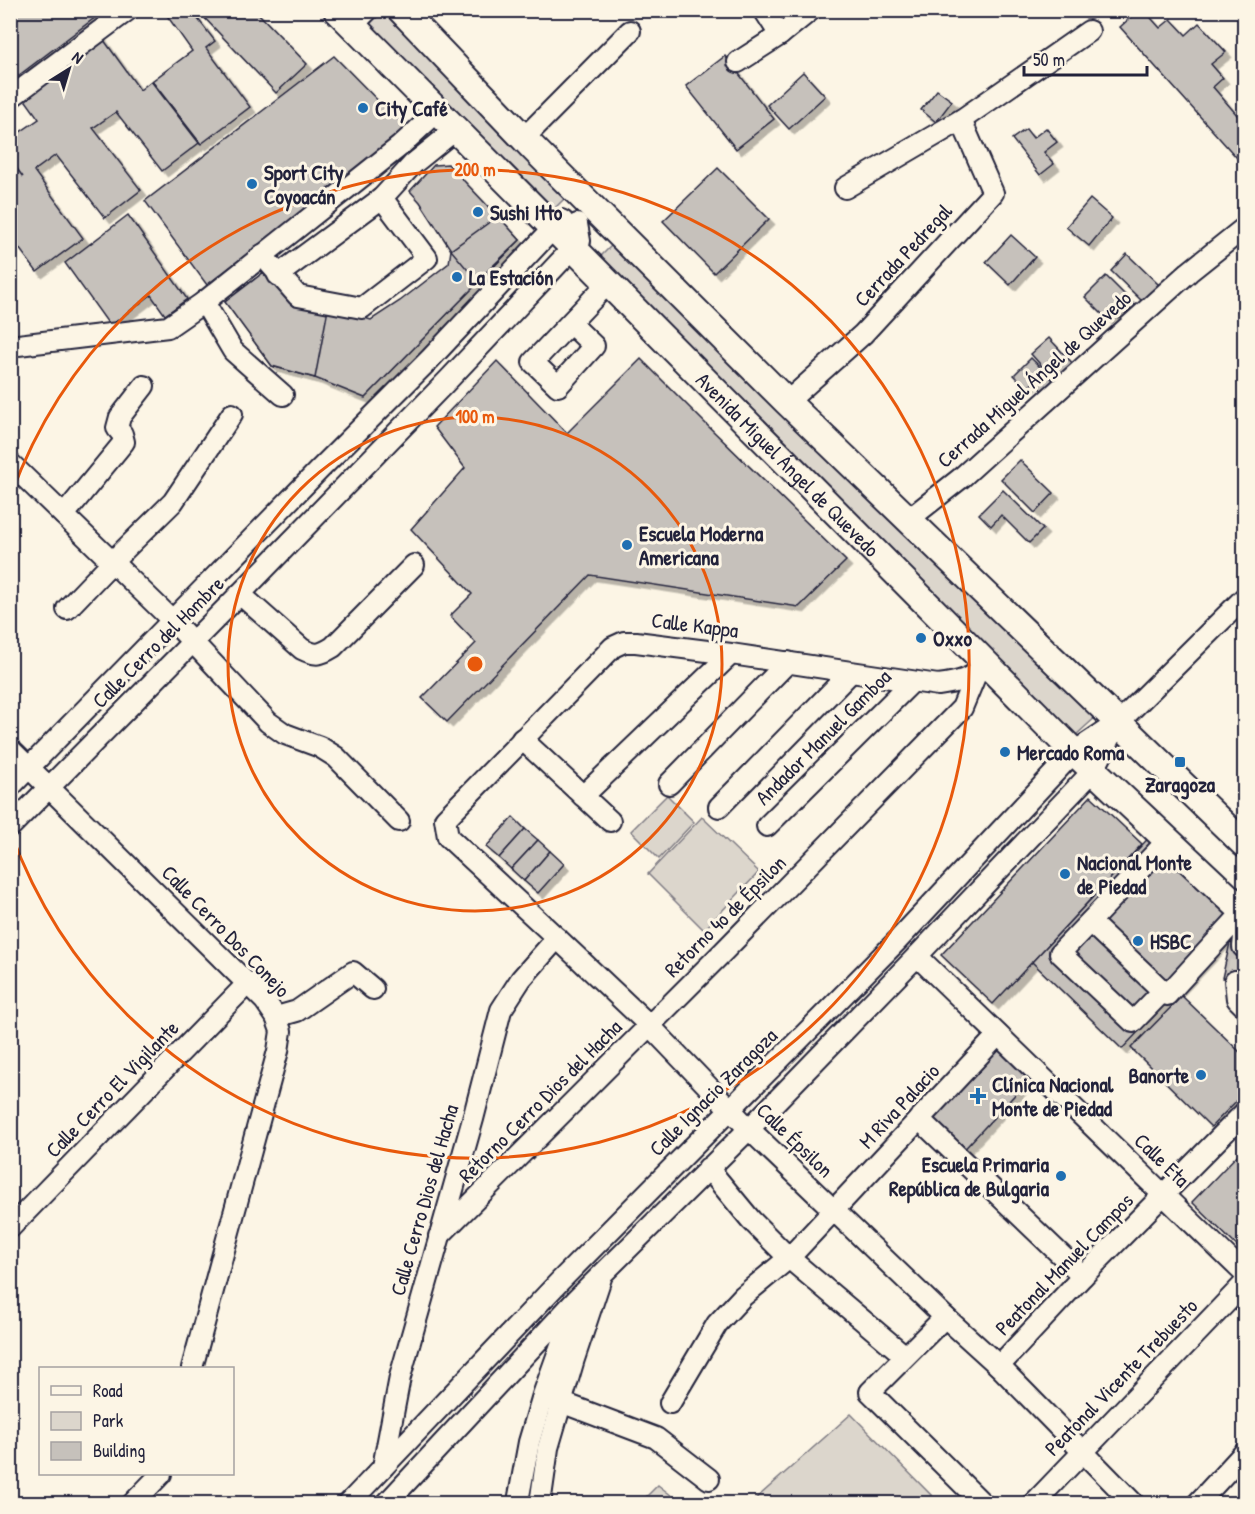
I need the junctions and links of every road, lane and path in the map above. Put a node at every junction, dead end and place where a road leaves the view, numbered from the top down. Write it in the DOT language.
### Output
graph roads {
  1 [pos="128,10"];
  2 [pos="401,10"];
  3 [pos="764,10"];
  4 [pos="812,10"];
  5 [pos="352,16"];
  6 [pos="1089,31"];
  7 [pos="630,32"];
  8 [pos="780,34"];
  9 [pos="738,62"];
  10 [pos="10,98"];
  11 [pos="961,120"];
  12 [pos="446,121"];
  13 [pos="524,138"];
  14 [pos="845,188"];
  15 [pos="382,198"];
  16 [pos="574,227"];
  17 [pos="1245,228"];
  18 [pos="262,255"];
  19 [pos="278,275"];
  20 [pos="608,283"];
  21 [pos="204,302"];
  22 [pos="570,323"];
  23 [pos="10,346"];
  24 [pos="144,386"];
  25 [pos="283,395"];
  26 [pos="787,402"];
  27 [pos="232,414"];
  28 [pos="10,463"];
  29 [pos="320,470"];
  30 [pos="340,490"];
  31 [pos="64,515"];
  32 [pos="909,519"];
  33 [pos="113,561"];
  34 [pos="414,565"];
  35 [pos="240,594"];
  36 [pos="1245,598"];
  37 [pos="67,609"];
  38 [pos="172,620"];
  39 [pos="192,641"];
  40 [pos="731,654"];
  41 [pos="788,662"];
  42 [pos="982,670"];
  43 [pos="850,673"];
  44 [pos="912,682"];
  45 [pos="1119,722"];
  46 [pos="522,739"];
  47 [pos="10,748"];
  48 [pos="1074,752"];
  49 [pos="30,767"];
  50 [pos="1094,770"];
  51 [pos="669,784"];
  52 [pos="50,786"];
  53 [pos="10,787"];
  54 [pos="583,796"];
  55 [pos="457,806"];
  56 [pos="719,807"];
  57 [pos="399,821"];
  58 [pos="610,821"];
  59 [pos="767,826"];
  60 [pos="10,827"];
  61 [pos="1168,840"];
  62 [pos="1245,844"];
  63 [pos="1244,912"];
  64 [pos="1090,922"];
  65 [pos="557,938"];
  66 [pos="917,956"];
  67 [pos="1234,981"];
  68 [pos="248,983"];
  69 [pos="373,989"];
  70 [pos="1163,992"];
  71 [pos="1245,1006"];
  72 [pos="276,1017"];
  73 [pos="650,1026"];
  74 [pos="998,1035"];
  75 [pos="730,1110"];
  76 [pos="1245,1113"];
  77 [pos="919,1119"];
  78 [pos="749,1129"];
  79 [pos="708,1168"];
  80 [pos="1163,1195"];
  81 [pos="834,1210"];
  82 [pos="10,1228"];
  83 [pos="439,1236"];
  84 [pos="585,1255"];
  85 [pos="789,1257"];
  86 [pos="602,1273"];
  87 [pos="1245,1273"];
  88 [pos="1083,1276"];
  89 [pos="560,1281"];
  90 [pos="1245,1284"];
  91 [pos="577,1299"];
  92 [pos="945,1317"];
  93 [pos="905,1356"];
  94 [pos="999,1366"];
  95 [pos="192,1367"];
  96 [pos="543,1395"];
  97 [pos="562,1402"];
  98 [pos="670,1403"];
  99 [pos="1082,1452"];
  100 [pos="1245,1453"];
  101 [pos="383,1468"];
  102 [pos="159,1475"];
  103 [pos="709,1479"];
  104 [pos="392,1497"];
  105 [pos="132,1503"];
  106 [pos="348,1503"];
  107 [pos="519,1503"];
  108 [pos="540,1503"];
  109 [pos="983,1503"];
  110 [pos="1033,1503"];
  111 [pos="1134,1503"];
  112 [pos="1197,1503"];
  1 -- 10 [label="street"];
  2 -- 13 [label="main road, Avenida Miguel Ángel de Quevedo"];
  3 -- 8 [label="street"];
  4 -- 8 [label="street"];
  5 -- 12 [label="main road, Avenida Miguel Ángel de Quevedo"];
  6 -- 11 [label="street"];
  7 -- 13 [label="street"];
  8 -- 9 [label="street"];
  11 -- 14 [label="street"];
  11 -- 26 [label="street, Cerrada Pedregal"];
  12 -- 15 [label="street"];
  12 -- 16 [label="main road, Avenida Miguel Ángel de Quevedo"];
  12 -- 18 [label="street"];
  13 -- 16 [label="main road, Avenida Miguel Ángel de Quevedo"];
  15 -- 19 [label="street"];
  15 -- 19 [label="street"];
  16 -- 20 [label="main road, Avenida Miguel Ángel de Quevedo"];
  16 -- 26 [label="main road, Avenida Miguel Ángel de Quevedo"];
  16 -- 29 [label="street, Calle Cerro del Hombre"];
  16 -- 30 [label="street, Calle Cerro del Hombre"];
  17 -- 32 [label="street, Cerrada Miguel Ángel de Quevedo"];
  18 -- 19 [label="street"];
  18 -- 21 [label="street"];
  20 -- 22 [label="street"];
  20 -- 42 [label="main road, Avenida Miguel Ángel de Quevedo"];
  21 -- 23 [label="street"];
  21 -- 25 [label="street"];
  24 -- 31 [label="street"];
  26 -- 32 [label="main road, Avenida Miguel Ángel de Quevedo"];
  27 -- 33 [label="street"];
  28 -- 31 [label="street"];
  29 -- 30 [label="street"];
  29 -- 38 [label="street, Calle Cerro del Hombre"];
  30 -- 35 [label="street, Calle Cerro del Hombre"];
  31 -- 33 [label="street"];
  32 -- 45 [label="main road, Avenida Miguel Ángel de Quevedo"];
  33 -- 37 [label="street"];
  33 -- 38 [label="street"];
  34 -- 35 [label="street"];
  35 -- 39 [label="street, Calle Cerro del Hombre"];
  36 -- 45 [label="street, Calle Ignacio Zaragoza"];
  38 -- 39 [label="street"];
  38 -- 49 [label="street, Calle Cerro del Hombre"];
  39 -- 52 [label="street, Calle Cerro del Hombre"];
  39 -- 57 [label="street"];
  40 -- 41 [label="street, Calle Kappa"];
  40 -- 46 [label="street, Calle Kappa"];
  40 -- 54 [label="street"];
  41 -- 43 [label="street, Calle Kappa"];
  41 -- 51 [label="street"];
  42 -- 44 [label="street, Calle Kappa"];
  42 -- 48 [label="main road, Avenida Miguel Ángel de Quevedo"];
  42 -- 73 [label="street, Retorno 4o de Épsilon"];
  43 -- 44 [label="street, Calle Kappa"];
  43 -- 56 [label="street"];
  44 -- 59 [label="street, Andador Manuel Gamboa"];
  45 -- 48 [label="street, Calle Ignacio Zaragoza"];
  45 -- 50 [label="street, Calle Ignacio Zaragoza"];
  45 -- 62 [label="main road, Avenida Miguel Ángel de Quevedo"];
  46 -- 54 [label="street"];
  46 -- 55 [label="street, Calle Kappa"];
  47 -- 49 [label="street, Calle Cerro Dos Conejo"];
  48 -- 50 [label="main road, Avenida Miguel Ángel de Quevedo"];
  48 -- 75 [label="street, Calle Ignacio Zaragoza"];
  49 -- 52 [label="street, Calle Cerro Dos Conejo"];
  49 -- 53 [label="street, Calle Cerro del Hombre"];
  50 -- 61 [label="main road, Avenida Miguel Ángel de Quevedo"];
  50 -- 66 [label="street, Calle Ignacio Zaragoza"];
  52 -- 60 [label="street, Calle Cerro del Hombre"];
  52 -- 68 [label="street, Calle Cerro Dos Conejo"];
  54 -- 58 [label="street"];
  55 -- 65 [label="street, Calle Épsilon"];
  61 -- 63 [label="main road, Avenida Miguel Ángel de Quevedo"];
  61 -- 64 [label="street"];
  63 -- 70 [label="street"];
  64 -- 70 [label="street"];
  64 -- 70 [label="street"];
  65 -- 73 [label="street, Calle Épsilon"];
  65 -- 83 [label="street, Calle Cerro Dios del Hacha"];
  66 -- 74 [label="street, Calle Eta"];
  66 -- 78 [label="street, Calle Ignacio Zaragoza"];
  67 -- 71 [label="street"];
  68 -- 72 [label="street, Calle Cerro Dos Conejo"];
  68 -- 82 [label="street, Calle Cerro El Vigilante"];
  69 -- 72 [label="street"];
  72 -- 95 [label="street, Calle Cerro Dos Conejo"];
  73 -- 75 [label="street, Calle Épsilon"];
  73 -- 83 [label="street, Retorno Cerro Dios del Hacha"];
  74 -- 77 [label="street, M Riva Palacio"];
  74 -- 80 [label="street, Calle Eta"];
  75 -- 78 [label="street, Calle Épsilon"];
  75 -- 84 [label="street, Calle Ignacio Zaragoza"];
  76 -- 80 [label="street, Peatonal Manuel Campos"];
  77 -- 81 [label="street, M Riva Palacio"];
  77 -- 88 [label="street"];
  78 -- 79 [label="street, Calle Ignacio Zaragoza"];
  78 -- 81 [label="street, Calle Épsilon"];
  79 -- 85 [label="street"];
  79 -- 86 [label="street, Calle Ignacio Zaragoza"];
  80 -- 87 [label="street, Calle Eta"];
  80 -- 88 [label="street, Peatonal Manuel Campos"];
  81 -- 85 [label="street, M Riva Palacio"];
  81 -- 92 [label="street, Calle Épsilon"];
  83 -- 101 [label="street, Calle Cerro Dios del Hacha"];
  84 -- 86 [label="street"];
  84 -- 89 [label="street, Calle Ignacio Zaragoza"];
  85 -- 93 [label="street"];
  85 -- 98 [label="street, M Riva Palacio"];
  86 -- 91 [label="street, Calle Ignacio Zaragoza"];
  86 -- 97 [label="street"];
  88 -- 94 [label="street, Peatonal Manuel Campos"];
  89 -- 91 [label="street"];
  89 -- 101 [label="street, Calle Ignacio Zaragoza"];
  90 -- 99 [label="street, Peatonal Vicente Trebuesto"];
  91 -- 96 [label="street"];
  91 -- 104 [label="street, Calle Ignacio Zaragoza"];
  92 -- 93 [label="street"];
  92 -- 94 [label="street, Calle Épsilon"];
  93 -- 109 [label="street"];
  94 -- 99 [label="street, Calle Épsilon"];
  96 -- 97 [label="street"];
  96 -- 107 [label="street"];
  97 -- 103 [label="street"];
  97 -- 108 [label="street"];
  99 -- 110 [label="street, Peatonal Vicente Trebuesto"];
  99 -- 111 [label="street, Calle Épsilon"];
  100 -- 112 [label="street"];
  101 -- 104 [label="street"];
  101 -- 106 [label="street, Calle Ignacio Zaragoza"];
  102 -- 105 [label="street"];
}
